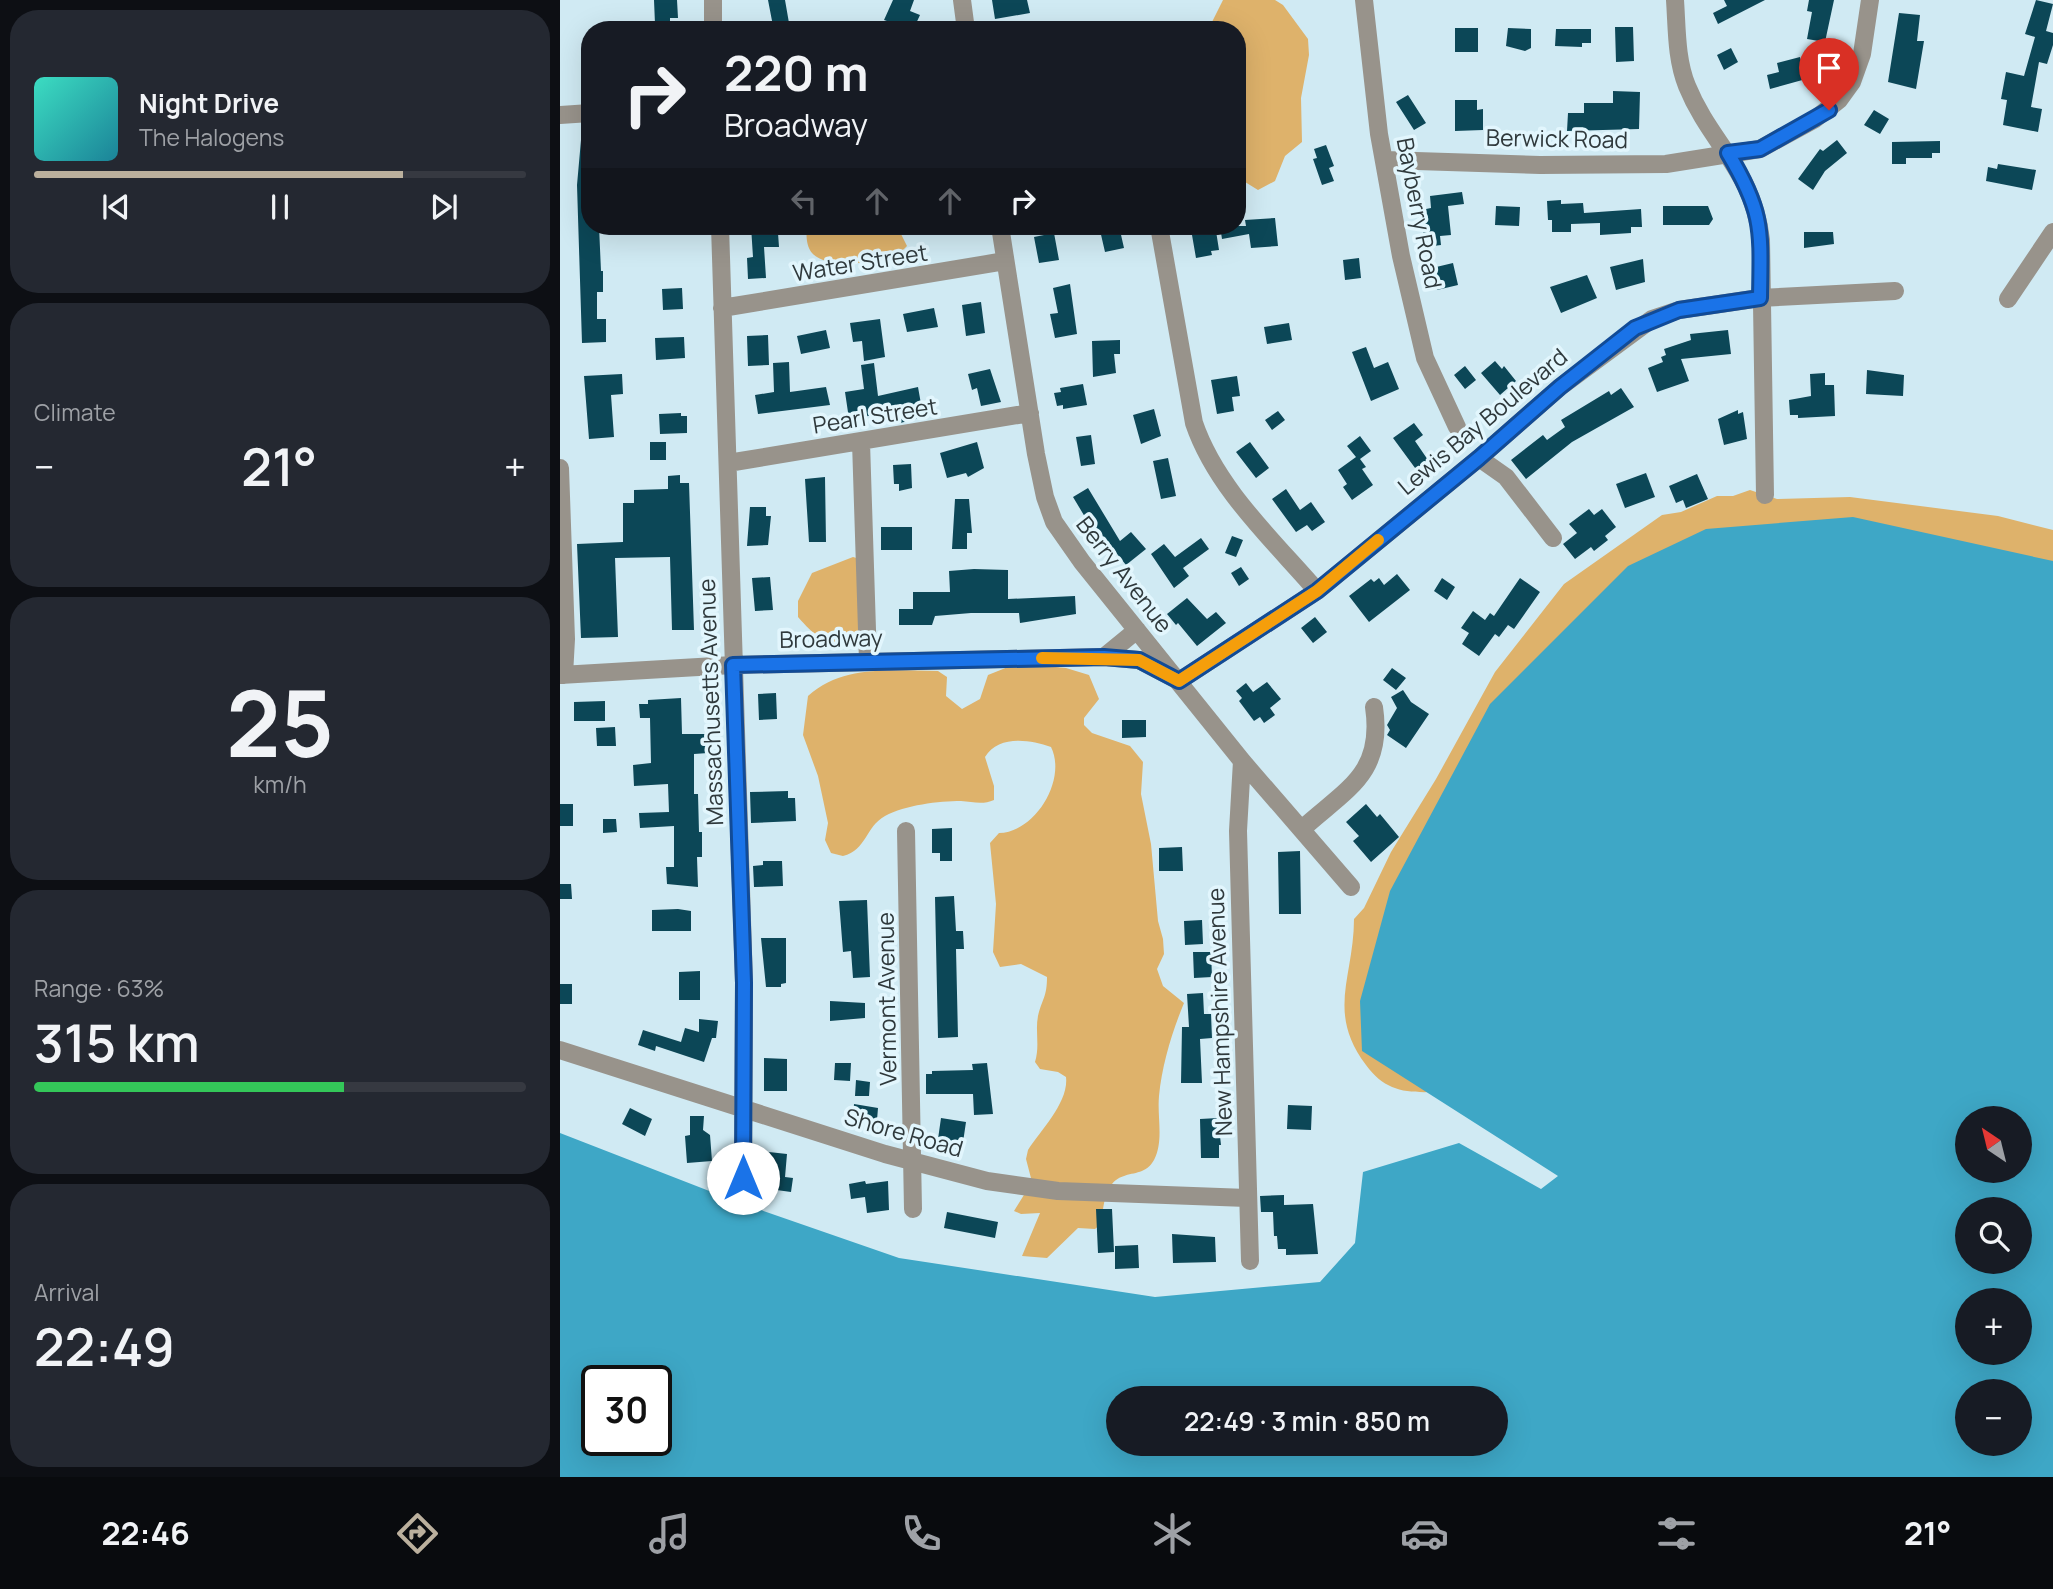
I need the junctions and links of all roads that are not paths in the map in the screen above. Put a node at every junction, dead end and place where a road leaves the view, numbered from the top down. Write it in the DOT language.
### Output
graph roads {
  1 [pos="713,0"];
  2 [pos="961,0"];
  3 [pos="1364,0"];
  4 [pos="1675,0"];
  5 [pos="1870,0"];
  6 [pos="713,21"];
  7 [pos="964,21"];
  8 [pos="581,114"];
  9 [pos="560,115"];
  10 [pos="1728,153"];
  11 [pos="1385,160"];
  12 [pos="2053,232"];
  13 [pos="720,235"];
  14 [pos="1002,235"];
  15 [pos="1161,235"];
  16 [pos="1006,261"];
  17 [pos="1895,291"];
  18 [pos="1760,298"];
  19 [pos="2008,299"];
  20 [pos="722,309"];
  21 [pos="1030,413"];
  22 [pos="1457,427"];
  23 [pos="861,442"];
  24 [pos="1479,458"];
  25 [pos="728,464"];
  26 [pos="560,468"];
  27 [pos="1765,495"];
  28 [pos="1553,538"];
  29 [pos="1317,591"];
  30 [pos="1136,630"];
  31 [pos="1104,657"];
  32 [pos="868,661"];
  33 [pos="733,665"];
  34 [pos="562,675"];
  35 [pos="1179,681"];
  36 [pos="1374,707"];
  37 [pos="1242,761"];
  38 [pos="1302,829"];
  39 [pos="906,831"];
  40 [pos="1351,887"];
  41 [pos="560,1050"];
  42 [pos="742,1109"];
  43 [pos="912,1162"];
  44 [pos="743,1178"];
  45 [pos="1247,1198"];
  46 [pos="913,1209"];
  47 [pos="1250,1261"];
  1 -- 6 [label="street"];
  2 -- 7 [label="street"];
  3 -- 11 [label="street, Bayberry Road"];
  4 -- 10 [label="street"];
  5 -- 10 [label="street, Berwick Road"];
  8 -- 9 [label="street"];
  10 -- 11 [label="street, Berwick Road"];
  10 -- 18 [label="street"];
  11 -- 22 [label="street, Bayberry Road"];
  12 -- 19 [label="street"];
  13 -- 20 [label="street, Massachusetts Avenue"];
  14 -- 16 [label="street, Berry Avenue"];
  15 -- 29 [label="street"];
  16 -- 20 [label="street, Water Street"];
  16 -- 21 [label="street, Berry Avenue"];
  17 -- 18 [label="street, Lewis Bay Boulevard"];
  18 -- 24 [label="street, Lewis Bay Boulevard"];
  18 -- 27 [label="street"];
  20 -- 25 [label="street, Massachusetts Avenue"];
  21 -- 23 [label="street, Pearl Street"];
  21 -- 30 [label="street, Berry Avenue"];
  23 -- 25 [label="street, Pearl Street"];
  23 -- 32 [label="street"];
  24 -- 28 [label="street"];
  24 -- 29 [label="street, Lewis Bay Boulevard"];
  25 -- 33 [label="street, Massachusetts Avenue"];
  26 -- 34 [label="street"];
  29 -- 35 [label="street, Lewis Bay Boulevard"];
  30 -- 31 [label="street"];
  30 -- 35 [label="street, Berry Avenue"];
  31 -- 32 [label="street, Broadway"];
  31 -- 35 [label="street, Broadway"];
  32 -- 33 [label="street, Broadway"];
  33 -- 34 [label="street, Broadway"];
  33 -- 42 [label="street, Massachusetts Avenue"];
  35 -- 37 [label="street, Berry Avenue"];
  36 -- 38 [label="street"];
  37 -- 38 [label="street, Berry Avenue"];
  37 -- 45 [label="street, New Hampshire Avenue"];
  38 -- 40 [label="street, Berry Avenue"];
  39 -- 43 [label="street, Vermont Avenue"];
  41 -- 42 [label="street, Shore Road"];
  42 -- 43 [label="street, Shore Road"];
  42 -- 44 [label="street, Massachusetts Avenue"];
  43 -- 45 [label="street, Shore Road"];
  43 -- 46 [label="street, Vermont Avenue"];
  45 -- 47 [label="street, New Hampshire Avenue"];
}
